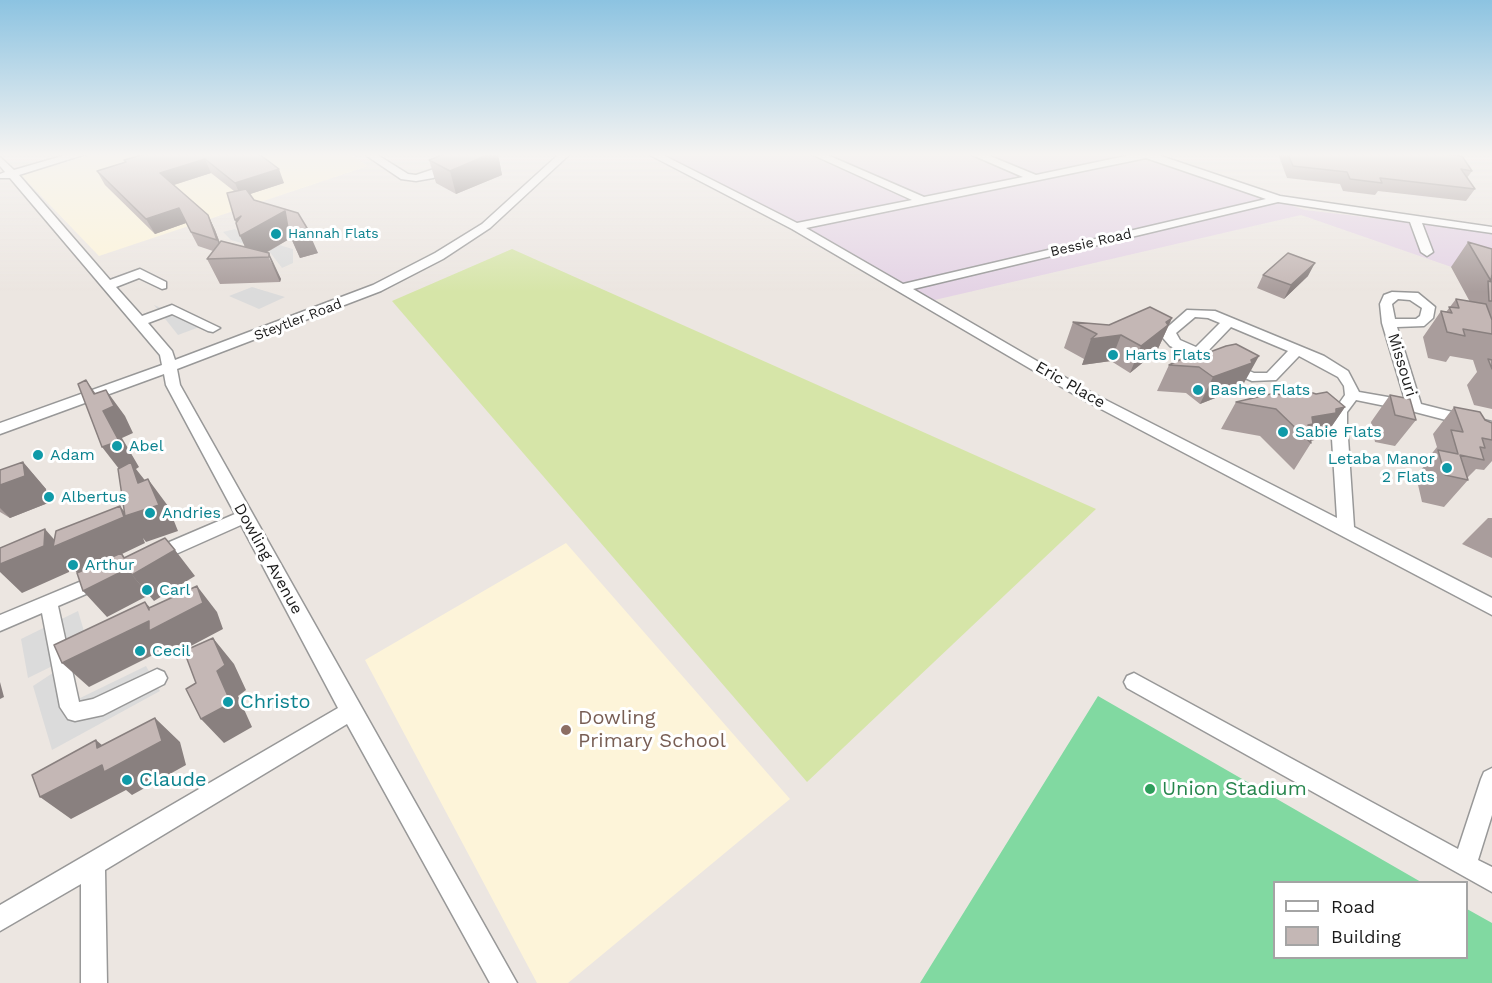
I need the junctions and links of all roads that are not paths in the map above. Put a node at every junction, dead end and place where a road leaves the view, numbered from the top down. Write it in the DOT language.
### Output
graph roads {
  1 [pos="31,200"];
  2 [pos="517,200"];
  3 [pos="743,200"];
  4 [pos="929,200"];
  5 [pos="1274,200"];
  6 [pos="1284,200"];
  7 [pos="923,201"];
  8 [pos="1415,219"];
  9 [pos="796,227"];
  10 [pos="1492,230"];
  11 [pos="1427,252"];
  12 [pos="126,264"];
  13 [pos="140,273"];
  14 [pos="109,285"];
  15 [pos="162,285"];
  16 [pos="903,288"];
  17 [pos="141,321"];
  18 [pos="1229,322"];
  19 [pos="1389,323"];
  20 [pos="213,328"];
  21 [pos="1297,350"];
  22 [pos="1198,353"];
  23 [pos="169,368"];
  24 [pos="1352,395"];
  25 [pos="1415,407"];
  26 [pos="1443,414"];
  27 [pos="1492,427"];
  28 [pos="0,429"];
  29 [pos="1469,436"];
  30 [pos="245,516"];
  31 [pos="1346,532"];
  32 [pos="48,603"];
  33 [pos="1492,607"];
  34 [pos="0,623"];
  35 [pos="157,678"];
  36 [pos="1134,682"];
  37 [pos="351,711"];
  38 [pos="1492,779"];
  39 [pos="93,864"];
  40 [pos="1465,866"];
  41 [pos="1492,880"];
  42 [pos="0,919"];
  43 [pos="94,983"];
  44 [pos="504,983"];
  1 -- 14 [label="street, Dowling Avenue"];
  2 -- 23 [label="street, Steytler Road"];
  3 -- 9 [label="street, Eric Place"];
  4 -- 7 [label="street"];
  5 -- 16 [label="street, Bessie Road"];
  6 -- 8 [label="street"];
  7 -- 9 [label="street"];
  8 -- 10 [label="street"];
  8 -- 11 [label="street"];
  9 -- 16 [label="street, Eric Place"];
  12 -- 13 [label="street"];
  13 -- 14 [label="street"];
  13 -- 15 [label="street"];
  14 -- 17 [label="street, Dowling Avenue"];
  16 -- 31 [label="street, Eric Place"];
  17 -- 20 [label="street"];
  17 -- 23 [label="street, Dowling Avenue"];
  18 -- 21 [label="street"];
  18 -- 22 [label="street"];
  18 -- 22 [label="street"];
  19 -- 25 [label="street, Missouri"];
  21 -- 22 [label="street"];
  21 -- 24 [label="street"];
  23 -- 28 [label="street, Steytler Road"];
  23 -- 30 [label="street, Dowling Avenue"];
  24 -- 25 [label="street, Missouri"];
  24 -- 31 [label="street"];
  25 -- 26 [label="street, Missouri"];
  26 -- 27 [label="street, Missouri"];
  26 -- 29 [label="street, Missouri"];
  30 -- 32 [label="street"];
  30 -- 37 [label="street, Dowling Avenue"];
  31 -- 33 [label="street, Eric Place"];
  32 -- 34 [label="street"];
  32 -- 35 [label="street"];
  36 -- 40 [label="street"];
  37 -- 39 [label="street"];
  37 -- 44 [label="street, Dowling Avenue"];
  38 -- 40 [label="street"];
  39 -- 42 [label="street"];
  39 -- 43 [label="street"];
  40 -- 41 [label="street"];
}
